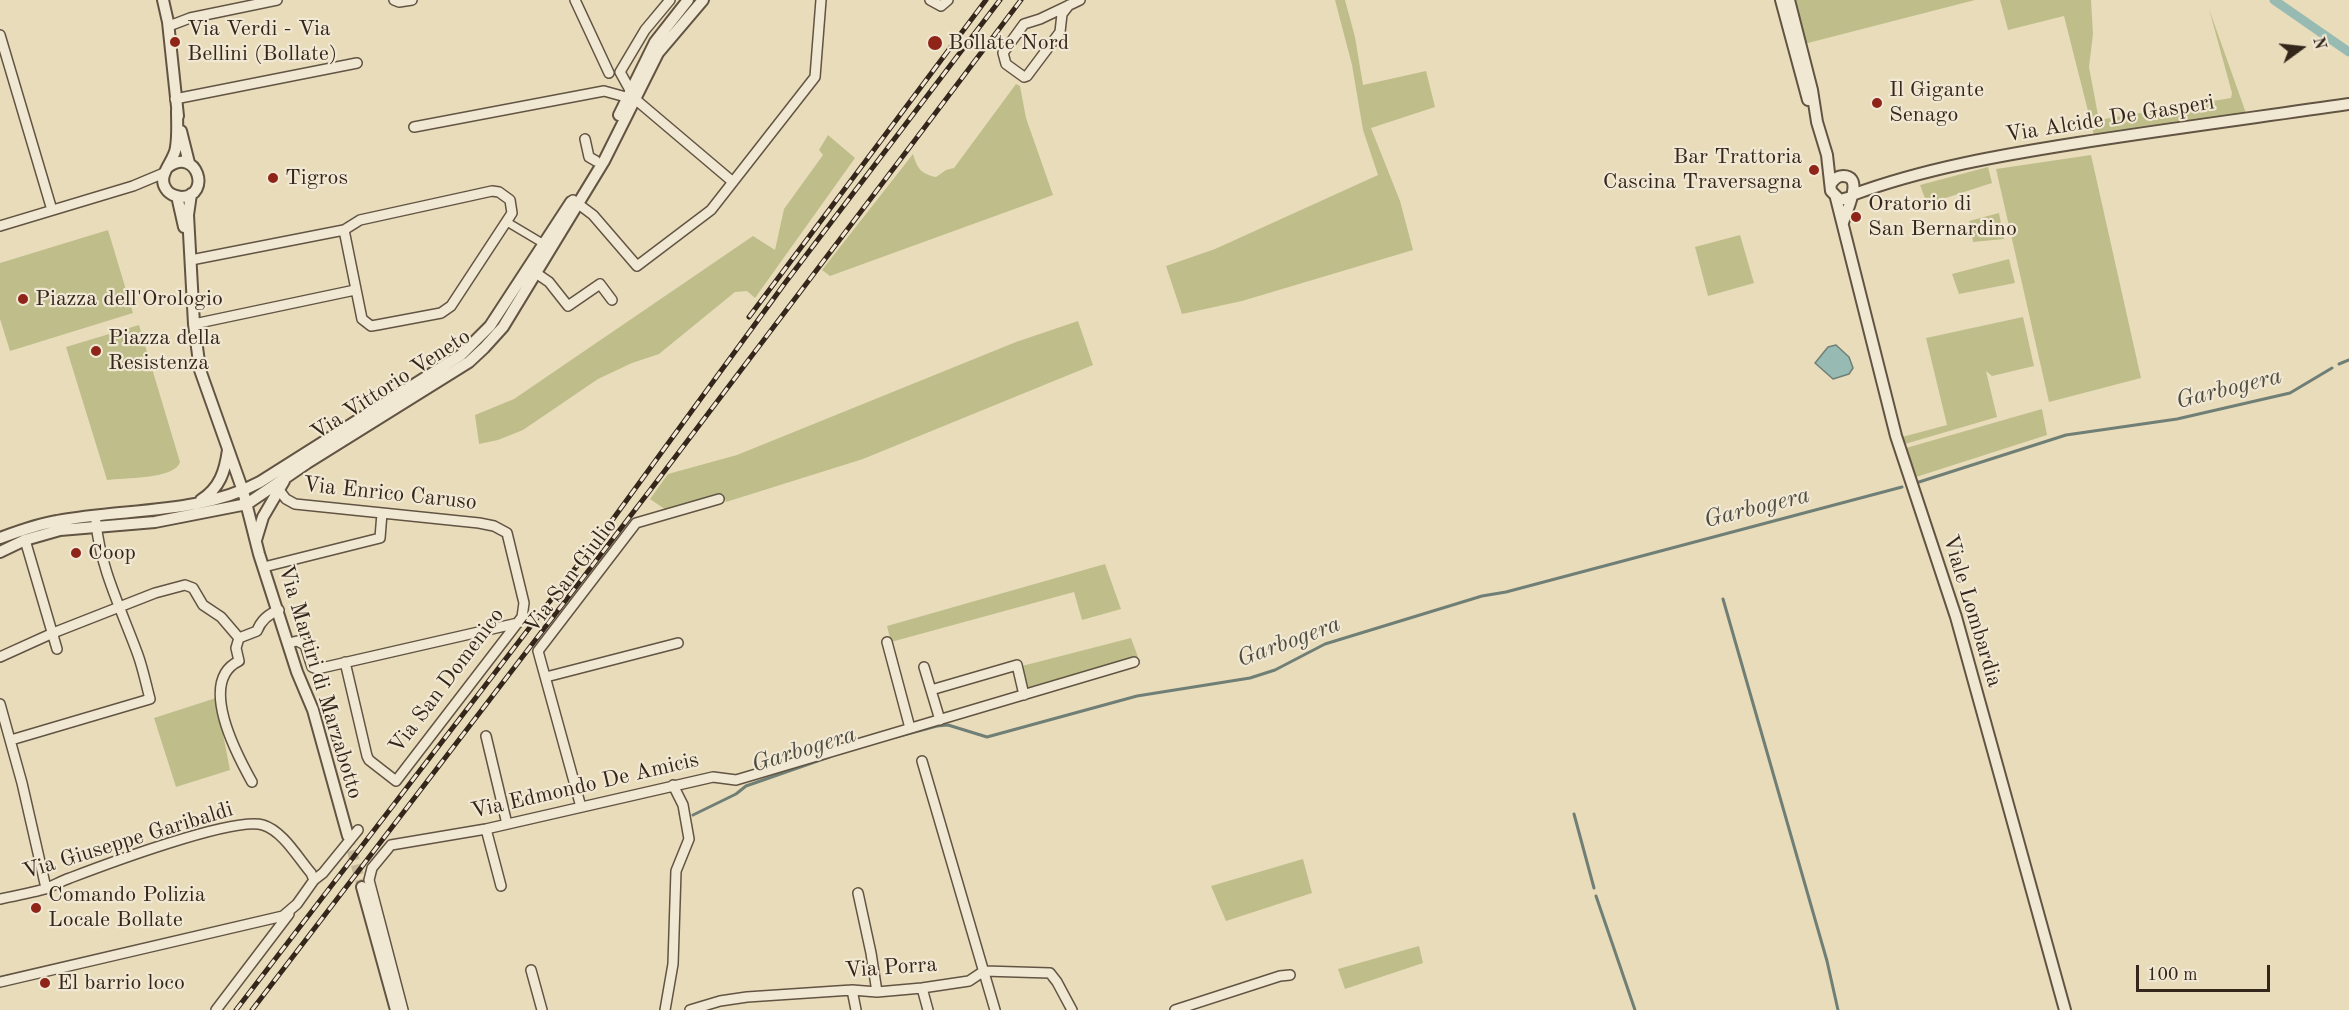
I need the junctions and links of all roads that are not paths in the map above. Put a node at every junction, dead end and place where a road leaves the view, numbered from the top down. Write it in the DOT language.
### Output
graph roads {
  1 [pos="163,0"];
  2 [pos="169,0"];
  3 [pos="277,0"];
  4 [pos="394,0"];
  5 [pos="412,0"];
  6 [pos="575,0"];
  7 [pos="670,0"];
  8 [pos="688,0"];
  9 [pos="703,0"];
  10 [pos="821,0"];
  11 [pos="930,0"];
  12 [pos="948,0"];
  13 [pos="1080,0"];
  14 [pos="1781,0"];
  15 [pos="1789,0"];
  16 [pos="1069,6"];
  17 [pos="168,23"];
  18 [pos="0,35"];
  19 [pos="357,63"];
  20 [pos="609,73"];
  21 [pos="631,96"];
  22 [pos="2349,104"];
  23 [pos="176,105"];
  24 [pos="1817,123"];
  25 [pos="414,127"];
  26 [pos="585,139"];
  27 [pos="1827,154"];
  28 [pos="596,162"];
  29 [pos="189,163"];
  30 [pos="166,170"];
  31 [pos="1849,178"];
  32 [pos="734,182"];
  33 [pos="1831,184"];
  34 [pos="135,185"];
  35 [pos="1879,185"];
  36 [pos="166,189"];
  37 [pos="191,194"];
  38 [pos="177,196"];
  39 [pos="1851,196"];
  40 [pos="1836,198"];
  41 [pos="576,202"];
  42 [pos="52,210"];
  43 [pos="507,222"];
  44 [pos="1843,223"];
  45 [pos="0,226"];
  46 [pos="344,230"];
  47 [pos="544,244"];
  48 [pos="191,257"];
  49 [pos="532,270"];
  50 [pos="355,290"];
  51 [pos="612,300"];
  52 [pos="194,324"];
  53 [pos="229,447"];
  54 [pos="277,488"];
  55 [pos="243,491"];
  56 [pos="719,499"];
  57 [pos="198,502"];
  58 [pos="247,504"];
  59 [pos="382,513"];
  60 [pos="96,521"];
  61 [pos="507,533"];
  62 [pos="0,538"];
  63 [pos="25,540"];
  64 [pos="256,540"];
  65 [pos="0,552"];
  66 [pos="264,567"];
  67 [pos="119,606"];
  68 [pos="279,610"];
  69 [pos="518,623"];
  70 [pos="53,633"];
  71 [pos="239,638"];
  72 [pos="887,642"];
  73 [pos="289,643"];
  74 [pos="678,643"];
  75 [pos="57,649"];
  76 [pos="0,657"];
  77 [pos="345,662"];
  78 [pos="1134,662"];
  79 [pos="924,667"];
  80 [pos="546,677"];
  81 [pos="931,690"];
  82 [pos="1024,694"];
  83 [pos="0,704"];
  84 [pos="940,720"];
  85 [pos="910,728"];
  86 [pos="486,736"];
  87 [pos="11,740"];
  88 [pos="922,761"];
  89 [pos="252,782"];
  90 [pos="673,785"];
  91 [pos="581,807"];
  92 [pos="507,824"];
  93 [pos="486,829"];
  94 [pos="358,830"];
  95 [pos="348,836"];
  96 [pos="314,880"];
  97 [pos="501,886"];
  98 [pos="362,887"];
  99 [pos="46,888"];
  100 [pos="858,893"];
  101 [pos="0,899"];
  102 [pos="290,913"];
  103 [pos="531,970"];
  104 [pos="984,971"];
  105 [pos="1290,975"];
  106 [pos="0,982"];
  107 [pos="922,988"];
  108 [pos="852,990"];
  109 [pos="877,992"];
  110 [pos="216,1010"];
  111 [pos="396,1010"];
  112 [pos="403,1010"];
  113 [pos="542,1010"];
  114 [pos="665,1010"];
  115 [pos="690,1010"];
  116 [pos="856,1010"];
  117 [pos="928,1010"];
  118 [pos="995,1010"];
  119 [pos="1072,1010"];
  120 [pos="1175,1010"];
  121 [pos="2065,1010"];
  1 -- 17 [label="street"];
  2 -- 17 [label="street"];
  3 -- 17 [label="street"];
  4 -- 5 [label="street"];
  6 -- 20 [label="street"];
  7 -- 21 [label="street"];
  8 -- 21 [label="street, Via Vittorio Veneto"];
  9 -- 21 [label="street, Via Vittorio Veneto"];
  10 -- 32 [label="street"];
  11 -- 12 [label="street"];
  13 -- 16 [label="street"];
  14 -- 24 [label="street"];
  15 -- 24 [label="street"];
  16 -- 16 [label="street"];
  17 -- 23 [label="street"];
  18 -- 42 [label="street"];
  19 -- 23 [label="street"];
  21 -- 25 [label="street"];
  21 -- 28 [label="street, Via Vittorio Veneto"];
  21 -- 32 [label="street"];
  21 -- 41 [label="street, Via Vittorio Veneto"];
  22 -- 35 [label="street, Via Alcide De Gasperi"];
  23 -- 29 [label="street"];
  23 -- 30 [label="street"];
  24 -- 27 [label="street"];
  26 -- 28 [label="street"];
  27 -- 31 [label="street"];
  27 -- 33 [label="street"];
  28 -- 41 [label="street, Via Vittorio Veneto"];
  29 -- 30 [label="street"];
  29 -- 37 [label="street"];
  30 -- 34 [label="street"];
  30 -- 36 [label="street"];
  31 -- 33 [label="street"];
  31 -- 35 [label="street, Via Alcide De Gasperi"];
  31 -- 39 [label="street"];
  32 -- 41 [label="street"];
  33 -- 40 [label="street"];
  34 -- 36 [label="street"];
  34 -- 42 [label="street"];
  35 -- 39 [label="street, Via Alcide De Gasperi"];
  36 -- 38 [label="street"];
  37 -- 38 [label="street"];
  37 -- 48 [label="street"];
  38 -- 48 [label="street"];
  39 -- 40 [label="street"];
  39 -- 44 [label="street"];
  40 -- 44 [label="street, Viale Lombardia"];
  41 -- 47 [label="street, Via Vittorio Veneto"];
  41 -- 49 [label="street, Via Vittorio Veneto"];
  42 -- 45 [label="street"];
  43 -- 46 [label="street"];
  43 -- 47 [label="street"];
  43 -- 50 [label="street"];
  44 -- 121 [label="street, Viale Lombardia"];
  46 -- 48 [label="street"];
  46 -- 50 [label="street"];
  47 -- 49 [label="street, Via Vittorio Veneto"];
  48 -- 52 [label="street, Via Martiri di Marzabotto"];
  49 -- 51 [label="street"];
  49 -- 54 [label="street, Via Vittorio Veneto"];
  49 -- 55 [label="street, Via Vittorio Veneto"];
  50 -- 52 [label="street"];
  52 -- 53 [label="street, Via Martiri di Marzabotto"];
  53 -- 55 [label="street, Via Martiri di Marzabotto"];
  53 -- 57 [label="street"];
  54 -- 58 [label="street, Via Vittorio Veneto"];
  54 -- 59 [label="street, Via Enrico Caruso"];
  54 -- 64 [label="street"];
  55 -- 57 [label="street, Via Vittorio Veneto"];
  55 -- 58 [label="street, Via Martiri di Marzabotto"];
  56 -- 80 [label="street, Via San Giulio"];
  57 -- 60 [label="street, Via Vittorio Veneto"];
  58 -- 60 [label="street, Via Vittorio Veneto"];
  58 -- 64 [label="street, Via Martiri di Marzabotto"];
  59 -- 61 [label="street, Via Enrico Caruso"];
  59 -- 66 [label="street"];
  60 -- 62 [label="street, Via Vittorio Veneto"];
  60 -- 63 [label="street, Via Vittorio Veneto"];
  60 -- 67 [label="street"];
  61 -- 69 [label="street, Via San Domenico"];
  63 -- 65 [label="street, Via Vittorio Veneto"];
  63 -- 70 [label="street"];
  64 -- 66 [label="street, Via Martiri di Marzabotto"];
  66 -- 68 [label="street, Via Martiri di Marzabotto"];
  67 -- 70 [label="street"];
  67 -- 71 [label="street"];
  67 -- 87 [label="street"];
  68 -- 71 [label="street"];
  68 -- 73 [label="street, Via Martiri di Marzabotto"];
  69 -- 77 [label="street"];
  69 -- 77 [label="street, Via San Domenico"];
  70 -- 75 [label="street"];
  70 -- 76 [label="street"];
  71 -- 89 [label="street"];
  72 -- 85 [label="street"];
  73 -- 77 [label="street"];
  73 -- 95 [label="street, Via Martiri di Marzabotto"];
  74 -- 80 [label="street"];
  78 -- 82 [label="street, Via Edmondo De Amicis"];
  79 -- 81 [label="street"];
  80 -- 91 [label="street, Via San Giulio"];
  81 -- 82 [label="street"];
  81 -- 84 [label="street"];
  82 -- 84 [label="street, Via Edmondo De Amicis"];
  83 -- 87 [label="street"];
  84 -- 85 [label="street, Via Edmondo De Amicis"];
  85 -- 90 [label="street, Via Edmondo De Amicis"];
  86 -- 92 [label="street"];
  87 -- 99 [label="street"];
  88 -- 104 [label="street"];
  90 -- 91 [label="street, Via Edmondo De Amicis"];
  90 -- 114 [label="street"];
  91 -- 92 [label="street, Via Edmondo De Amicis"];
  92 -- 93 [label="street, Via Edmondo De Amicis"];
  93 -- 97 [label="street"];
  93 -- 112 [label="street, Via Edmondo De Amicis"];
  94 -- 96 [label="street"];
  96 -- 99 [label="street, Via Giuseppe Garibaldi"];
  96 -- 102 [label="street"];
  98 -- 111 [label="street"];
  99 -- 101 [label="street, Via Giuseppe Garibaldi"];
  100 -- 109 [label="street"];
  102 -- 106 [label="street"];
  102 -- 110 [label="street"];
  103 -- 113 [label="street"];
  104 -- 107 [label="street, Via Porra"];
  104 -- 118 [label="street"];
  104 -- 119 [label="street, Via Porra"];
  105 -- 120 [label="street"];
  107 -- 109 [label="street, Via Porra"];
  107 -- 117 [label="street"];
  108 -- 109 [label="street, Via Porra"];
  108 -- 115 [label="street, Via Porra"];
  108 -- 116 [label="street"];
}
